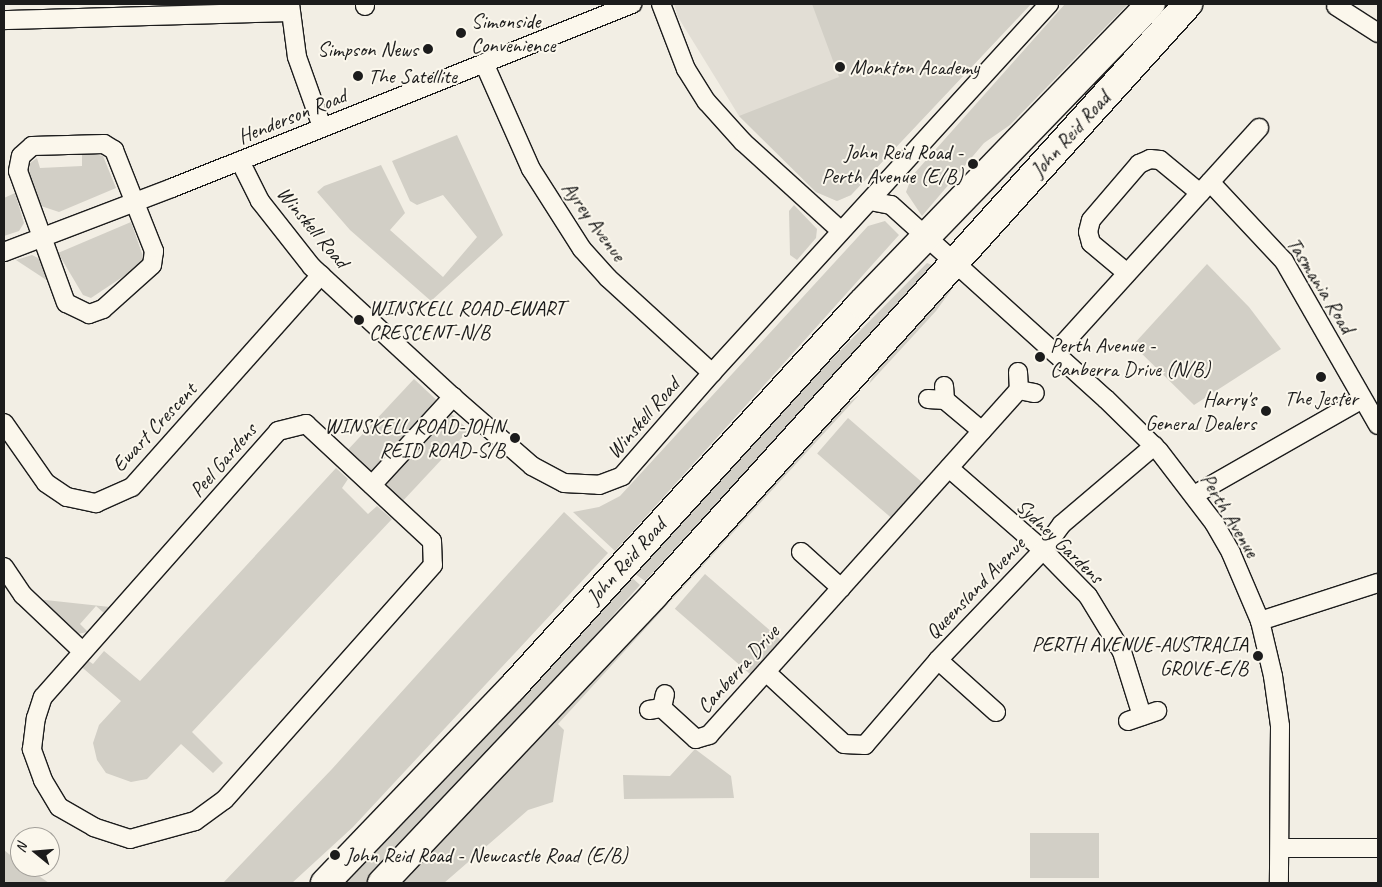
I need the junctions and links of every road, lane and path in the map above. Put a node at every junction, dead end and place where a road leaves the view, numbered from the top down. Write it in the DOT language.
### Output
graph roads {
  1 [pos="633,4"];
  2 [pos="661,4"];
  3 [pos="1049,4"];
  4 [pos="1151,4"];
  5 [pos="1188,4"];
  6 [pos="1336,6"];
  7 [pos="290,8"];
  8 [pos="4,20"];
  9 [pos="1378,33"];
  10 [pos="484,63"];
  11 [pos="322,127"];
  12 [pos="1259,128"];
  13 [pos="240,161"];
  14 [pos="1205,187"];
  15 [pos="870,201"];
  16 [pos="135,202"];
  17 [pos="841,230"];
  18 [pos="924,237"];
  19 [pos="40,238"];
  20 [pos="4,252"];
  21 [pos="952,264"];
  22 [pos="1127,274"];
  23 [pos="321,275"];
  24 [pos="1055,353"];
  25 [pos="1018,372"];
  26 [pos="712,373"];
  27 [pos="939,395"];
  28 [pos="453,397"];
  29 [pos="1362,399"];
  30 [pos="4,423"];
  31 [pos="1378,425"];
  32 [pos="982,431"];
  33 [pos="1154,446"];
  34 [pos="949,468"];
  35 [pos="372,485"];
  36 [pos="1194,495"];
  37 [pos="797,548"];
  38 [pos="1043,550"];
  39 [pos="4,567"];
  40 [pos="1378,583"];
  41 [pos="841,588"];
  42 [pos="1260,621"];
  43 [pos="82,651"];
  44 [pos="938,660"];
  45 [pos="766,672"];
  46 [pos="659,704"];
  47 [pos="1000,713"];
  48 [pos="1142,716"];
  49 [pos="1281,848"];
  50 [pos="1378,848"];
  51 [pos="325,883"];
  52 [pos="382,883"];
  53 [pos="1280,883"];
  1 -- 10 [label="street, Henderson Road"];
  2 -- 17 [label="street"];
  3 -- 15 [label="street, Winskell Road"];
  4 -- 18 [label="highway, John Reid Road"];
  5 -- 21 [label="highway, John Reid Road"];
  6 -- 9 [label="street"];
  7 -- 8 [label="street"];
  7 -- 11 [label="street"];
  10 -- 11 [label="street, Henderson Road"];
  10 -- 26 [label="street, Ayrey Avenue"];
  11 -- 13 [label="street, Henderson Road"];
  12 -- 14 [label="street"];
  13 -- 16 [label="street, Henderson Road"];
  13 -- 23 [label="street, Winskell Road"];
  14 -- 22 [label="street"];
  14 -- 22 [label="street, Tasmania Road"];
  14 -- 29 [label="street, Tasmania Road"];
  15 -- 17 [label="street, Winskell Road"];
  15 -- 18 [label="street"];
  16 -- 19 [label="street, Henderson Road"];
  16 -- 19 [label="street"];
  16 -- 19 [label="street"];
  17 -- 26 [label="street, Winskell Road"];
  18 -- 21 [label="street"];
  18 -- 51 [label="highway, John Reid Road"];
  19 -- 20 [label="street, Henderson Road"];
  21 -- 24 [label="street, Perth Avenue"];
  21 -- 52 [label="highway, John Reid Road"];
  22 -- 24 [label="street"];
  23 -- 28 [label="street, Winskell Road"];
  23 -- 30 [label="street, Ewart Crescent"];
  24 -- 33 [label="street, Perth Avenue"];
  25 -- 32 [label="street, Canberra Drive"];
  26 -- 28 [label="street, Winskell Road"];
  27 -- 32 [label="street"];
  28 -- 35 [label="street"];
  29 -- 31 [label="street, Tasmania Road"];
  29 -- 36 [label="street"];
  32 -- 34 [label="street, Canberra Drive"];
  33 -- 36 [label="street, Perth Avenue"];
  33 -- 38 [label="street, Queensland Avenue"];
  34 -- 38 [label="street, Sydney Gardens"];
  34 -- 41 [label="street, Canberra Drive"];
  35 -- 43 [label="street, Peel Gardens"];
  35 -- 43 [label="street, Peel Gardens"];
  36 -- 42 [label="street, Perth Avenue"];
  37 -- 41 [label="street"];
  38 -- 44 [label="street, Queensland Avenue"];
  38 -- 48 [label="street, Sydney Gardens"];
  39 -- 43 [label="street"];
  40 -- 42 [label="street"];
  41 -- 45 [label="street, Canberra Drive"];
  42 -- 49 [label="street, Perth Avenue"];
  44 -- 45 [label="street, Queensland Avenue"];
  44 -- 47 [label="street, Queensland Avenue"];
  45 -- 46 [label="street, Canberra Drive"];
  49 -- 50 [label="street"];
  49 -- 53 [label="street, Perth Avenue"];
}
